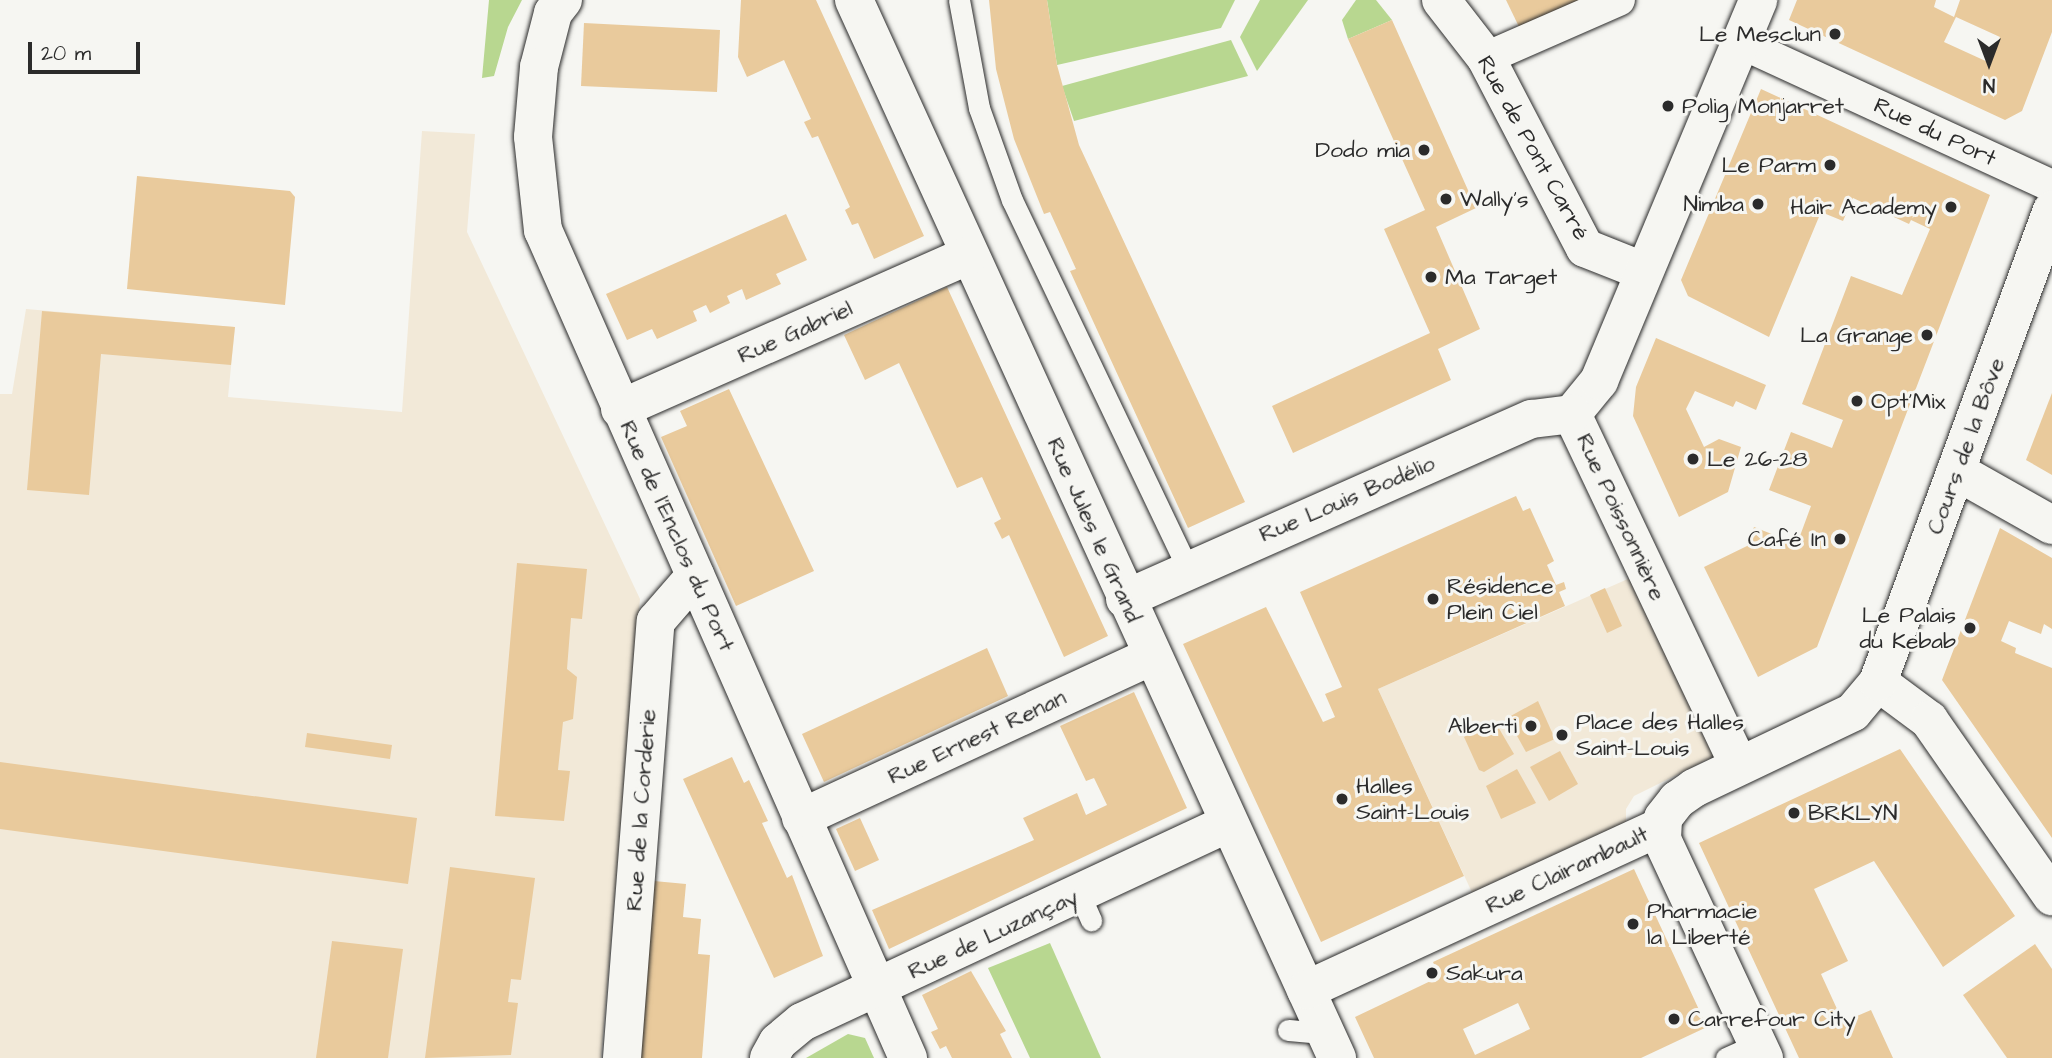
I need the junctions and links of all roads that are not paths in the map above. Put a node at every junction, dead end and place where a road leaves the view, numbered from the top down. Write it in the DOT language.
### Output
graph roads {
  1 [pos="563,0"];
  2 [pos="854,0"];
  3 [pos="959,0"];
  4 [pos="1441,0"];
  5 [pos="1619,0"];
  6 [pos="1758,0"];
  7 [pos="1741,43"];
  8 [pos="1486,58"];
  9 [pos="2052,186"];
  10 [pos="2052,210"];
  11 [pos="969,255"];
  12 [pos="1643,271"];
  13 [pos="620,409"];
  14 [pos="1572,414"];
  15 [pos="1956,471"];
  16 [pos="2052,525"];
  17 [pos="1188,569"];
  18 [pos="695,576"];
  19 [pos="1125,599"];
  20 [pos="1152,656"];
  21 [pos="1878,682"];
  22 [pos="1739,765"];
  23 [pos="801,818"];
  24 [pos="1228,823"];
  25 [pos="1660,827"];
  26 [pos="2052,896"];
  27 [pos="877,989"];
  28 [pos="1306,990"];
  29 [pos="1288,1030"];
  30 [pos="1331,1045"];
  31 [pos="1749,1053"];
  32 [pos="622,1058"];
  33 [pos="769,1058"];
  34 [pos="908,1058"];
  1 -- 13 [label="street, Rue de l'Enclos du Port"];
  2 -- 11 [label="street, Rue Jules le Grand"];
  3 -- 17 [label="lane"];
  4 -- 8 [label="street, Rue de Pont Carré"];
  5 -- 8 [label="street"];
  6 -- 7 [label="street, Rue Poissonnière"];
  7 -- 9 [label="street, Rue du Port"];
  7 -- 12 [label="street, Rue Poissonnière"];
  8 -- 12 [label="street, Rue de Pont Carré"];
  10 -- 15 [label="street, Cours de la Bôve"];
  11 -- 13 [label="street, Rue Gabriel"];
  11 -- 19 [label="street, Rue Jules le Grand"];
  12 -- 14 [label="street, Rue Poissonnière"];
  13 -- 18 [label="street, Rue de l'Enclos du Port"];
  14 -- 17 [label="street, Rue Louis Bodélio"];
  14 -- 22 [label="street, Rue Poissonnière"];
  15 -- 16 [label="street"];
  15 -- 21 [label="street, Cours de la Bôve"];
  17 -- 19 [label="street, Rue Louis Bodélio"];
  18 -- 23 [label="street, Rue de l'Enclos du Port"];
  18 -- 32 [label="street, Rue de la Corderie"];
  19 -- 20 [label="street, Rue Jules le Grand"];
  20 -- 23 [label="street, Rue Ernest Renan"];
  20 -- 24 [label="street, Rue Jules le Grand"];
  21 -- 22 [label="street, Rue Clairambault"];
  21 -- 26 [label="street"];
  22 -- 25 [label="street, Rue Clairambault"];
  23 -- 27 [label="street, Rue de l'Enclos du Port"];
  24 -- 27 [label="street, Rue de Luzançay"];
  24 -- 28 [label="street, Rue Jules le Grand"];
  25 -- 28 [label="street, Rue Clairambault"];
  25 -- 31 [label="street"];
  27 -- 33 [label="street, Rue de Luzançay"];
  27 -- 34 [label="street, Rue de l'Enclos du Port"];
  28 -- 30 [label="street, Rue Jules le Grand"];
  29 -- 30 [label="lane"];
}
